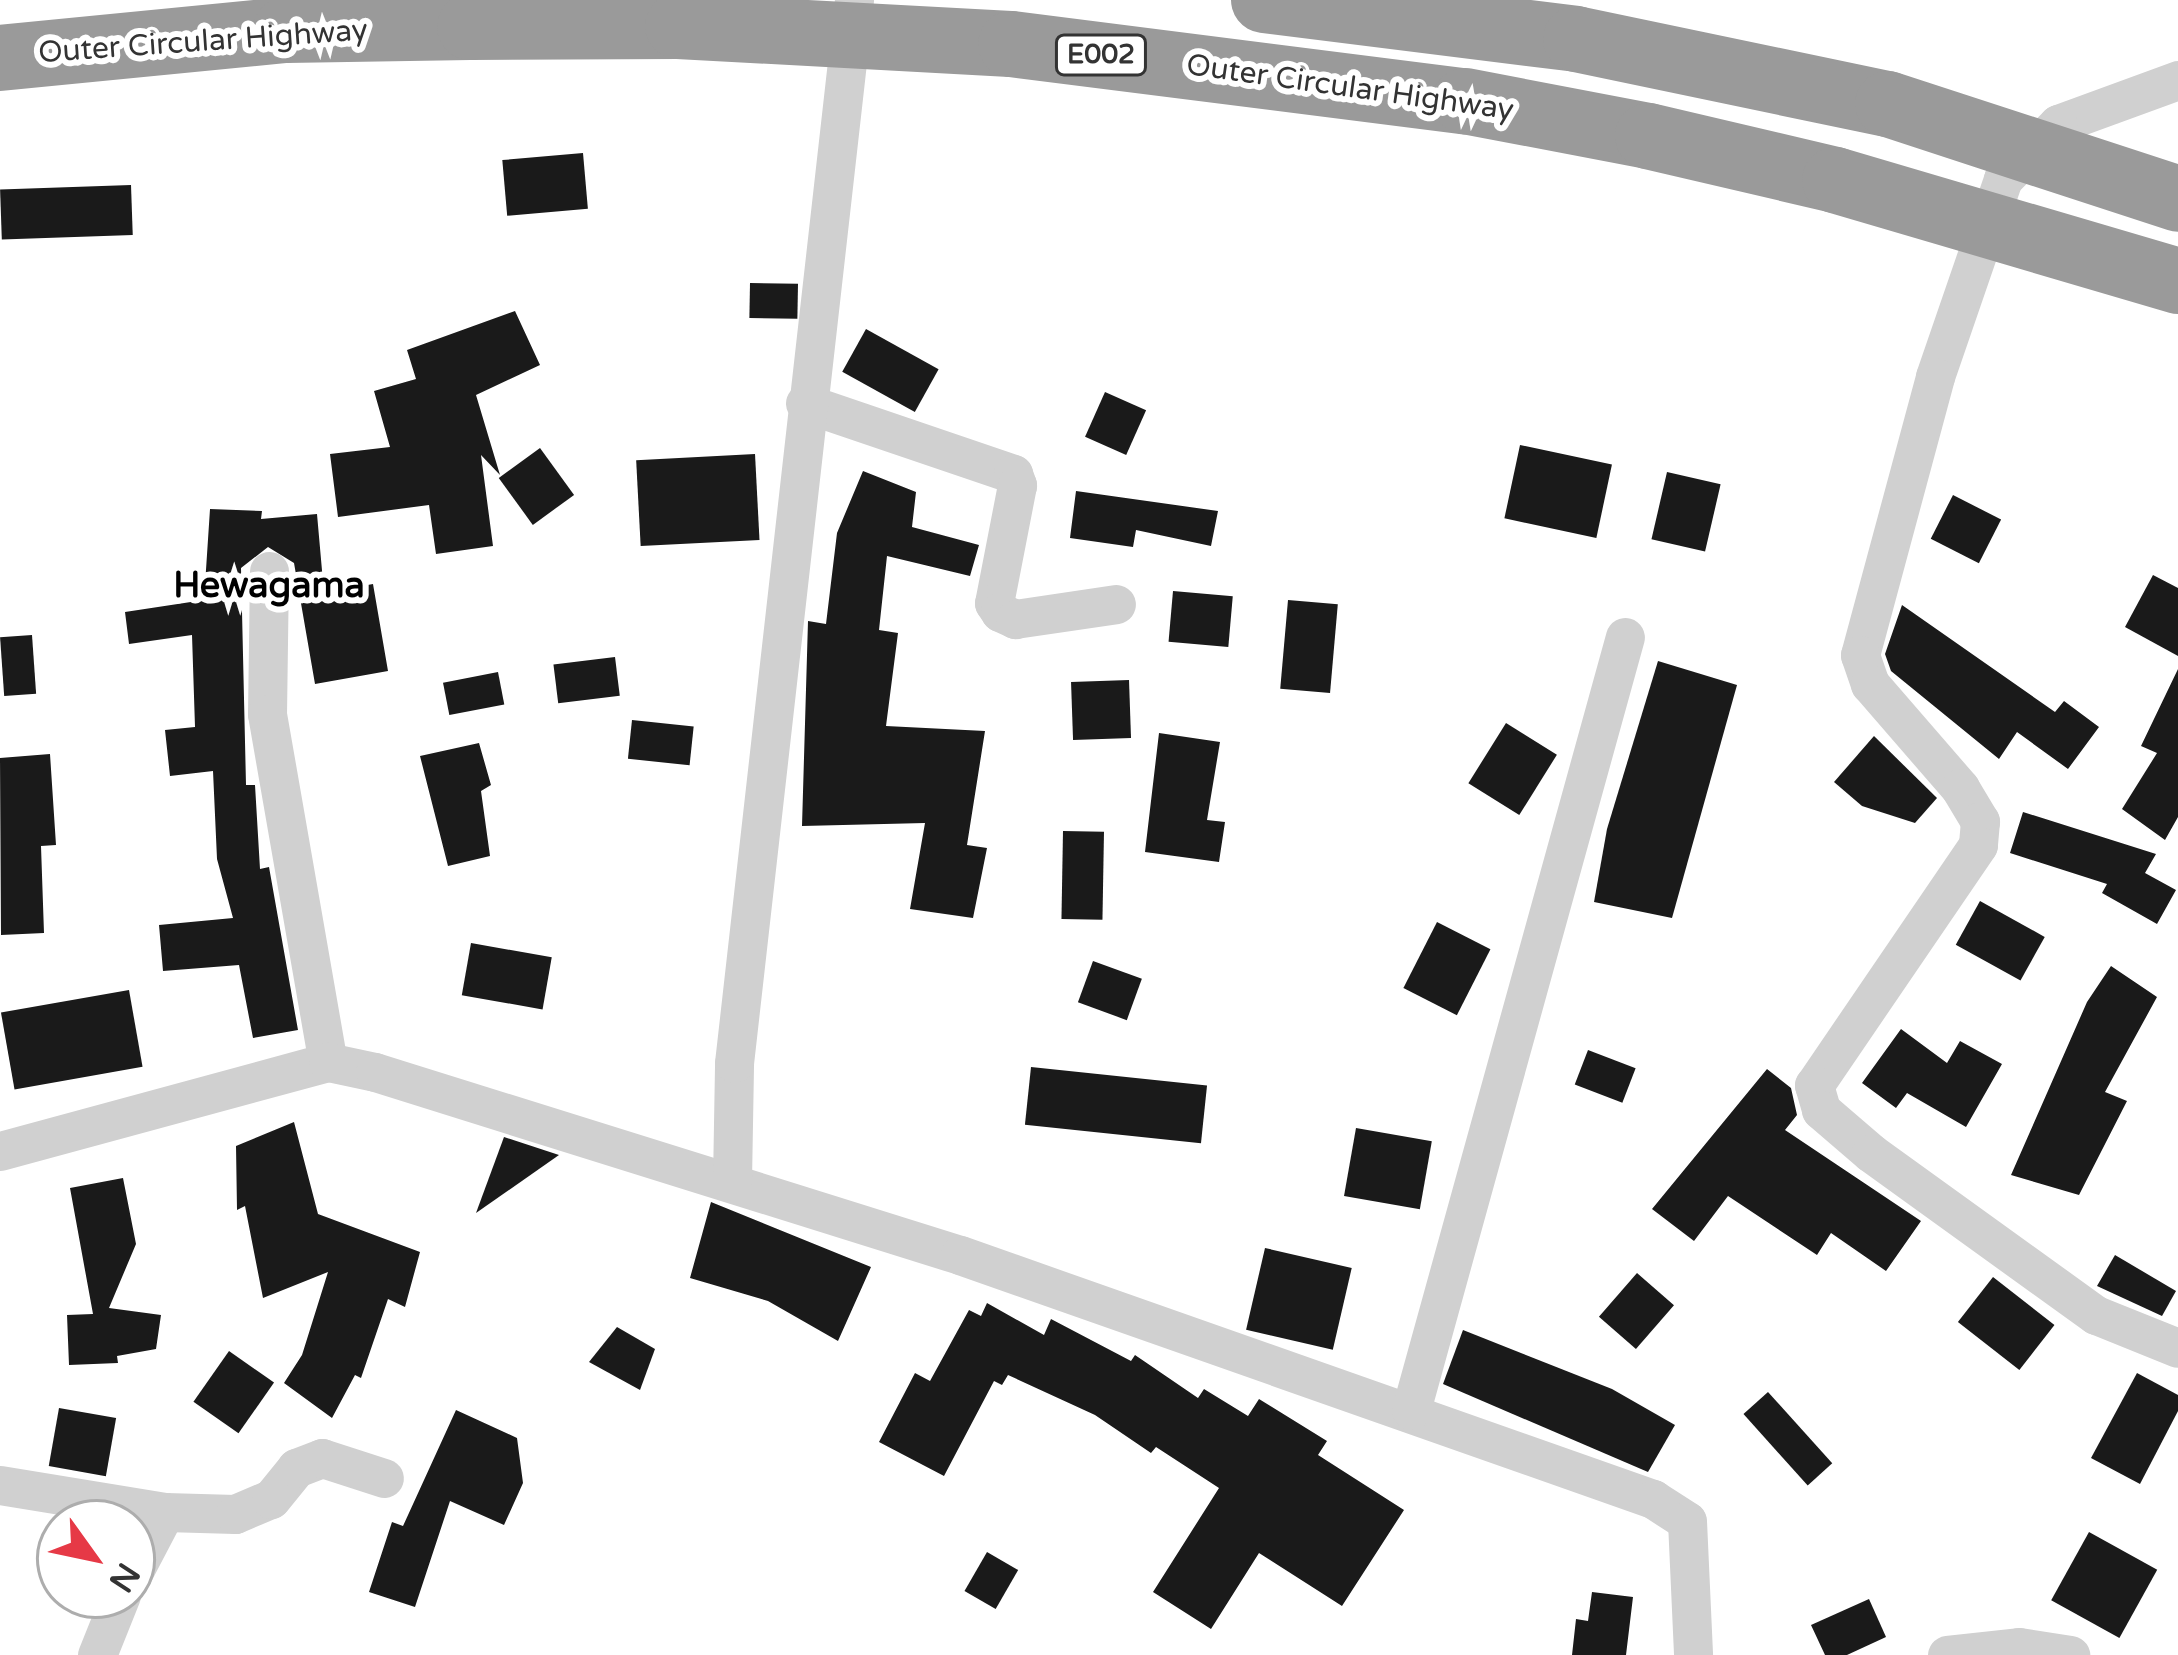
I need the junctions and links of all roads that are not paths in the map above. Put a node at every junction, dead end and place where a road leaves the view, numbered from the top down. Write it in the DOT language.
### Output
graph roads {
  1 [pos="854,0"];
  2 [pos="1264,0"];
  3 [pos="0,58"];
  4 [pos="2178,80"];
  5 [pos="2178,199"];
  6 [pos="2178,281"];
  7 [pos="805,403"];
  8 [pos="269,571"];
  9 [pos="1116,604"];
  10 [pos="1624,638"];
  11 [pos="328,1062"];
  12 [pos="0,1151"];
  13 [pos="732,1181"];
  14 [pos="2178,1348"];
  15 [pos="1411,1410"];
  16 [pos="384,1478"];
  17 [pos="0,1485"];
  18 [pos="165,1512"];
  19 [pos="156,1529"];
  20 [pos="111,1619"];
  21 [pos="97,1655"];
  22 [pos="1693,1655"];
  23 [pos="1947,1655"];
  24 [pos="2070,1655"];
  1 -- 7 [label="street"];
  2 -- 5 [label="highway, bridge"];
  3 -- 6 [label="highway, Outer Circular Highway / E002, bridge"];
  4 -- 14 [label="street"];
  7 -- 9 [label="street"];
  7 -- 13 [label="street"];
  8 -- 11 [label="street"];
  10 -- 15 [label="street"];
  11 -- 12 [label="street"];
  11 -- 13 [label="street"];
  13 -- 15 [label="street"];
  15 -- 22 [label="street"];
  16 -- 18 [label="street"];
  17 -- 18 [label="street"];
  18 -- 19 [label="street"];
  20 -- 21 [label="street"];
  23 -- 24 [label="street"];
}
